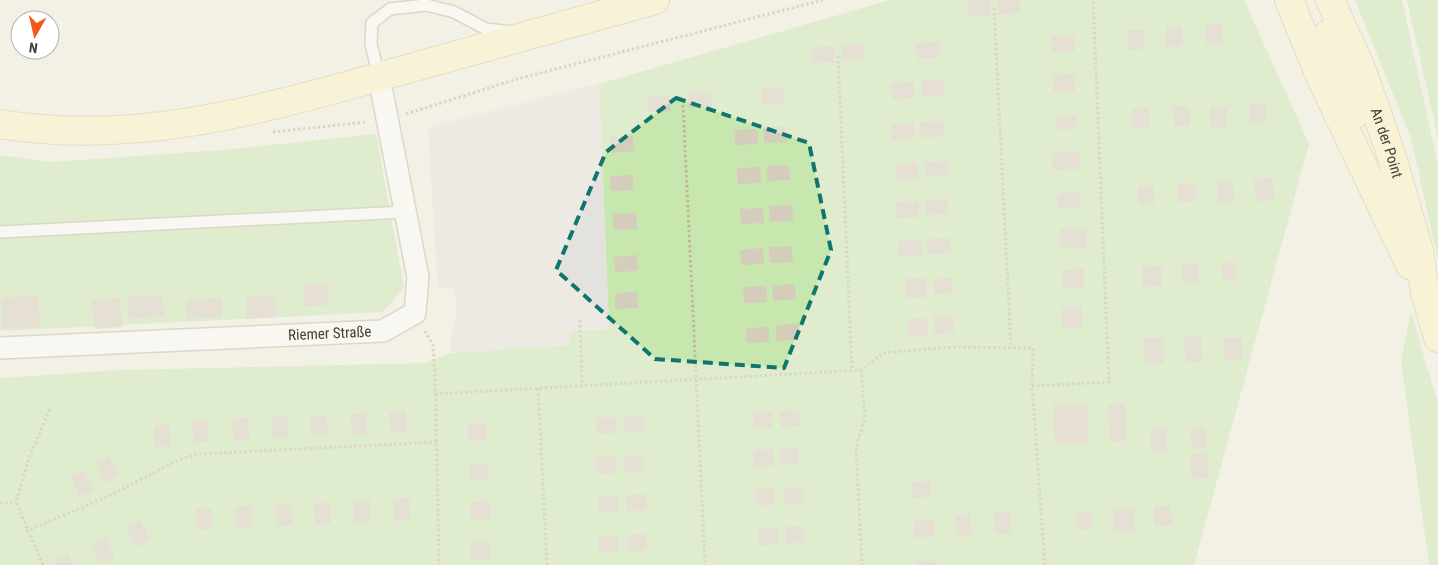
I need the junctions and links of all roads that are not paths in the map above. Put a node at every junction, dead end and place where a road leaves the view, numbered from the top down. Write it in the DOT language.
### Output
graph roads {
  1 [pos="655,0"];
  2 [pos="1289,0"];
  3 [pos="1314,0"];
  4 [pos="1330,0"];
  5 [pos="528,35"];
  6 [pos="379,76"];
  7 [pos="0,124"];
  8 [pos="1383,204"];
  9 [pos="405,212"];
  10 [pos="0,232"];
  11 [pos="1425,292"];
  12 [pos="1438,338"];
  13 [pos="0,348"];
  1 -- 5 [label="street"];
  2 -- 8 [label="street, An der Point"];
  3 -- 8 [label="street, An der Point"];
  4 -- 11 [label="street, An der Point"];
  5 -- 6 [label="street"];
  5 -- 6 [label="lane"];
  6 -- 7 [label="street"];
  6 -- 9 [label="street"];
  8 -- 11 [label="street, An der Point"];
  9 -- 10 [label="lane"];
  9 -- 13 [label="street, Riemer Straße"];
  11 -- 12 [label="street, An der Point"];
}
